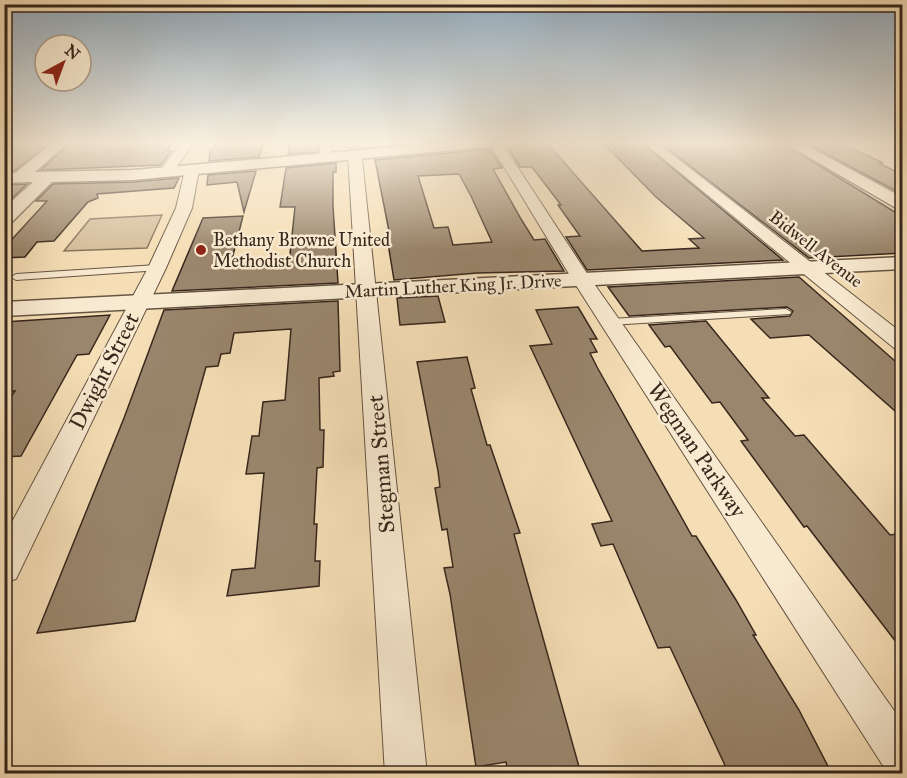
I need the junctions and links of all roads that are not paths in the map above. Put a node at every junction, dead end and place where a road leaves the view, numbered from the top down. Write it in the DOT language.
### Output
graph roads {
  1 [pos="47,178"];
  2 [pos="190,178"];
  3 [pos="358,178"];
  4 [pos="518,178"];
  5 [pos="695,178"];
  6 [pos="856,178"];
  7 [pos="903,204"];
  8 [pos="4,219"];
  9 [pos="903,263"];
  10 [pos="157,268"];
  11 [pos="808,268"];
  12 [pos="16,277"];
  13 [pos="581,279"];
  14 [pos="368,291"];
  15 [pos="139,303"];
  16 [pos="4,309"];
  17 [pos="786,312"];
  18 [pos="610,322"];
  19 [pos="903,343"];
  20 [pos="4,569"];
  21 [pos="903,758"];
  22 [pos="406,774"];
  1 -- 8 [label="street"];
  2 -- 10 [label="street, Dwight Street"];
  3 -- 14 [label="street, Stegman Street"];
  4 -- 13 [label="street, Wegman Parkway"];
  5 -- 11 [label="street, Bidwell Avenue"];
  6 -- 7 [label="street"];
  9 -- 11 [label="street, Martin Luther King Jr. Drive"];
  10 -- 12 [label="lane"];
  10 -- 15 [label="street, Dwight Street"];
  11 -- 13 [label="street, Martin Luther King Jr. Drive"];
  11 -- 19 [label="street, Bidwell Avenue"];
  13 -- 14 [label="street, Martin Luther King Jr. Drive"];
  13 -- 18 [label="street, Wegman Parkway"];
  14 -- 15 [label="street, Martin Luther King Jr. Drive"];
  14 -- 22 [label="street, Stegman Street"];
  15 -- 16 [label="street, Martin Luther King Jr. Drive"];
  15 -- 20 [label="street, Dwight Street"];
  17 -- 18 [label="lane"];
  18 -- 21 [label="street, Wegman Parkway"];
}
